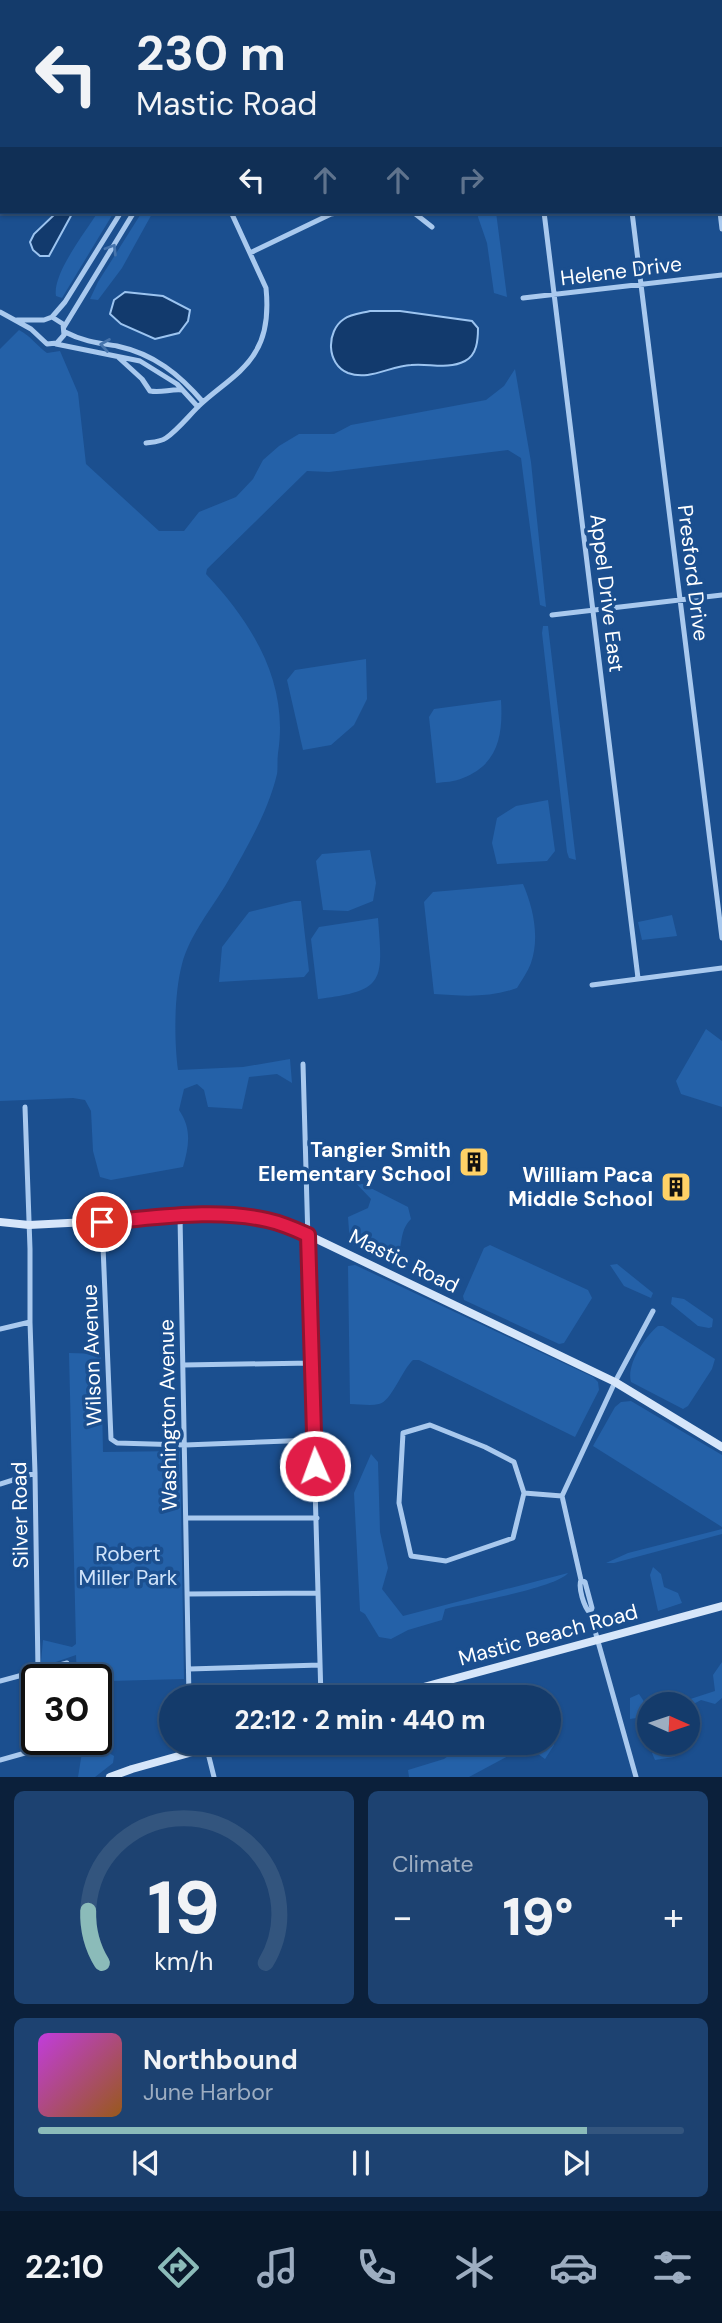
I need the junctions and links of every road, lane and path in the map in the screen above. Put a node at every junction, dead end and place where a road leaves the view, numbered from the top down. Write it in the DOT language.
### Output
graph roads {
  1 [pos="120,214"];
  2 [pos="133,214"];
  3 [pos="232,214"];
  4 [pos="331,214"];
  5 [pos="416,214"];
  6 [pos="544,214"];
  7 [pos="632,214"];
  8 [pos="432,227"];
  9 [pos="250,253"];
  10 [pos="722,275"];
  11 [pos="641,285"];
  12 [pos="555,294"];
  13 [pos="523,298"];
  14 [pos="0,312"];
  15 [pos="52,317"];
  16 [pos="16,320"];
  17 [pos="44,320"];
  18 [pos="64,329"];
  19 [pos="38,334"];
  20 [pos="56,344"];
  21 [pos="116,355"];
  22 [pos="176,374"];
  23 [pos="172,380"];
  24 [pos="170,389"];
  25 [pos="182,390"];
  26 [pos="203,401"];
  27 [pos="198,407"];
  28 [pos="146,443"];
  29 [pos="722,595"];
  30 [pos="680,601"];
  31 [pos="594,611"];
  32 [pos="552,615"];
  33 [pos="722,938"];
  34 [pos="722,968"];
  35 [pos="638,978"];
  36 [pos="592,985"];
  37 [pos="303,1064"];
  38 [pos="25,1107"];
  39 [pos="180,1216"];
  40 [pos="0,1222"];
  41 [pos="102,1222"];
  42 [pos="29,1225"];
  43 [pos="308,1235"];
  44 [pos="653,1311"];
  45 [pos="30,1322"];
  46 [pos="0,1329"];
  47 [pos="312,1363"];
  48 [pos="183,1365"];
  49 [pos="615,1382"];
  50 [pos="314,1440"];
  51 [pos="185,1445"];
  52 [pos="722,1447"];
  53 [pos="35,1473"];
  54 [pos="0,1484"];
  55 [pos="524,1493"];
  56 [pos="562,1496"];
  57 [pos="187,1518"];
  58 [pos="317,1518"];
  59 [pos="318,1593"];
  60 [pos="187,1594"];
  61 [pos="722,1606"];
  62 [pos="598,1639"];
  63 [pos="67,1662"];
  64 [pos="38,1664"];
  65 [pos="60,1664"];
  66 [pos="320,1665"];
  67 [pos="189,1669"];
  68 [pos="21,1675"];
  69 [pos="0,1681"];
  70 [pos="189,1685"];
  71 [pos="321,1685"];
  72 [pos="430,1685"];
  73 [pos="21,1754"];
  74 [pos="173,1755"];
  75 [pos="208,1755"];
  76 [pos="0,1760"];
  77 [pos="110,1777"];
  78 [pos="214,1777"];
  79 [pos="636,1777"];
  1 -- 15 [label="street"];
  18 -- 2 [label="street, one-way"];
  3 -- 9 [label="street"];
  4 -- 9 [label="street"];
  5 -- 8 [label="street"];
  6 -- 12 [label="street, Appel Drive East"];
  7 -- 11 [label="street, Presford Drive"];
  9 -- 26 [label="street"];
  10 -- 11 [label="street, Helene Drive"];
  11 -- 12 [label="street, Helene Drive"];
  11 -- 30 [label="street, Presford Drive"];
  12 -- 13 [label="street, Helene Drive"];
  12 -- 31 [label="street, Appel Drive East"];
  14 -- 16 [label="street"];
  15 -- 17 [label="street"];
  15 -- 18 [label="street"];
  16 -- 17 [label="street"];
  16 -- 19 [label="street"];
  17 -- 19 [label="street"];
  18 -- 20 [label="street"];
  22 -- 18 [label="street, one-way"];
  19 -- 20 [label="street"];
  20 -- 21 [label="street"];
  21 -- 23 [label="street"];
  21 -- 24 [label="street"];
  22 -- 23 [label="street"];
  22 -- 26 [label="street"];
  23 -- 24 [label="street"];
  23 -- 25 [label="street"];
  24 -- 25 [label="street"];
  25 -- 27 [label="street"];
  26 -- 27 [label="street"];
  27 -- 28 [label="street"];
  29 -- 30 [label="street"];
  30 -- 31 [label="street"];
  30 -- 33 [label="street, Presford Drive"];
  31 -- 32 [label="street"];
  31 -- 35 [label="street, Appel Drive East"];
  34 -- 35 [label="street"];
  35 -- 36 [label="street"];
  37 -- 43 [label="street"];
  38 -- 42 [label="street, Silver Road"];
  39 -- 41 [label="main road, Mastic Road"];
  39 -- 43 [label="main road, Mastic Road"];
  39 -- 48 [label="street, Washington Avenue"];
  40 -- 42 [label="main road, Mastic Road"];
  41 -- 42 [label="main road, Mastic Road"];
  41 -- 51 [label="street, Wilson Avenue"];
  42 -- 45 [label="street, Silver Road"];
  43 -- 47 [label="street"];
  43 -- 49 [label="main road, Mastic Road"];
  44 -- 49 [label="street"];
  45 -- 46 [label="street"];
  45 -- 53 [label="street, Silver Road"];
  47 -- 48 [label="street"];
  47 -- 50 [label="street"];
  48 -- 51 [label="street, Washington Avenue"];
  49 -- 52 [label="main road, Mastic Road"];
  49 -- 56 [label="street"];
  50 -- 51 [label="street"];
  50 -- 58 [label="street"];
  51 -- 57 [label="street, Washington Avenue"];
  53 -- 54 [label="street"];
  53 -- 64 [label="street, Silver Road"];
  55 -- 55 [label="street"];
  55 -- 56 [label="street"];
  56 -- 62 [label="street"];
  57 -- 58 [label="street"];
  57 -- 60 [label="street, Washington Avenue"];
  58 -- 59 [label="street"];
  59 -- 60 [label="street"];
  59 -- 66 [label="street"];
  60 -- 67 [label="street, Washington Avenue"];
  61 -- 62 [label="main road, Mastic Beach Road"];
  62 -- 72 [label="main road, Mastic Beach Road"];
  62 -- 79 [label="street"];
  63 -- 65 [label="street"];
  66 -- 67 [label="street"];
  66 -- 71 [label="street"];
  67 -- 70 [label="street, Washington Avenue"];
  68 -- 69 [label="street"];
  73 -- 76 [label="street"];
  74 -- 77 [label="main road"];
  75 -- 78 [label="street"];
}
